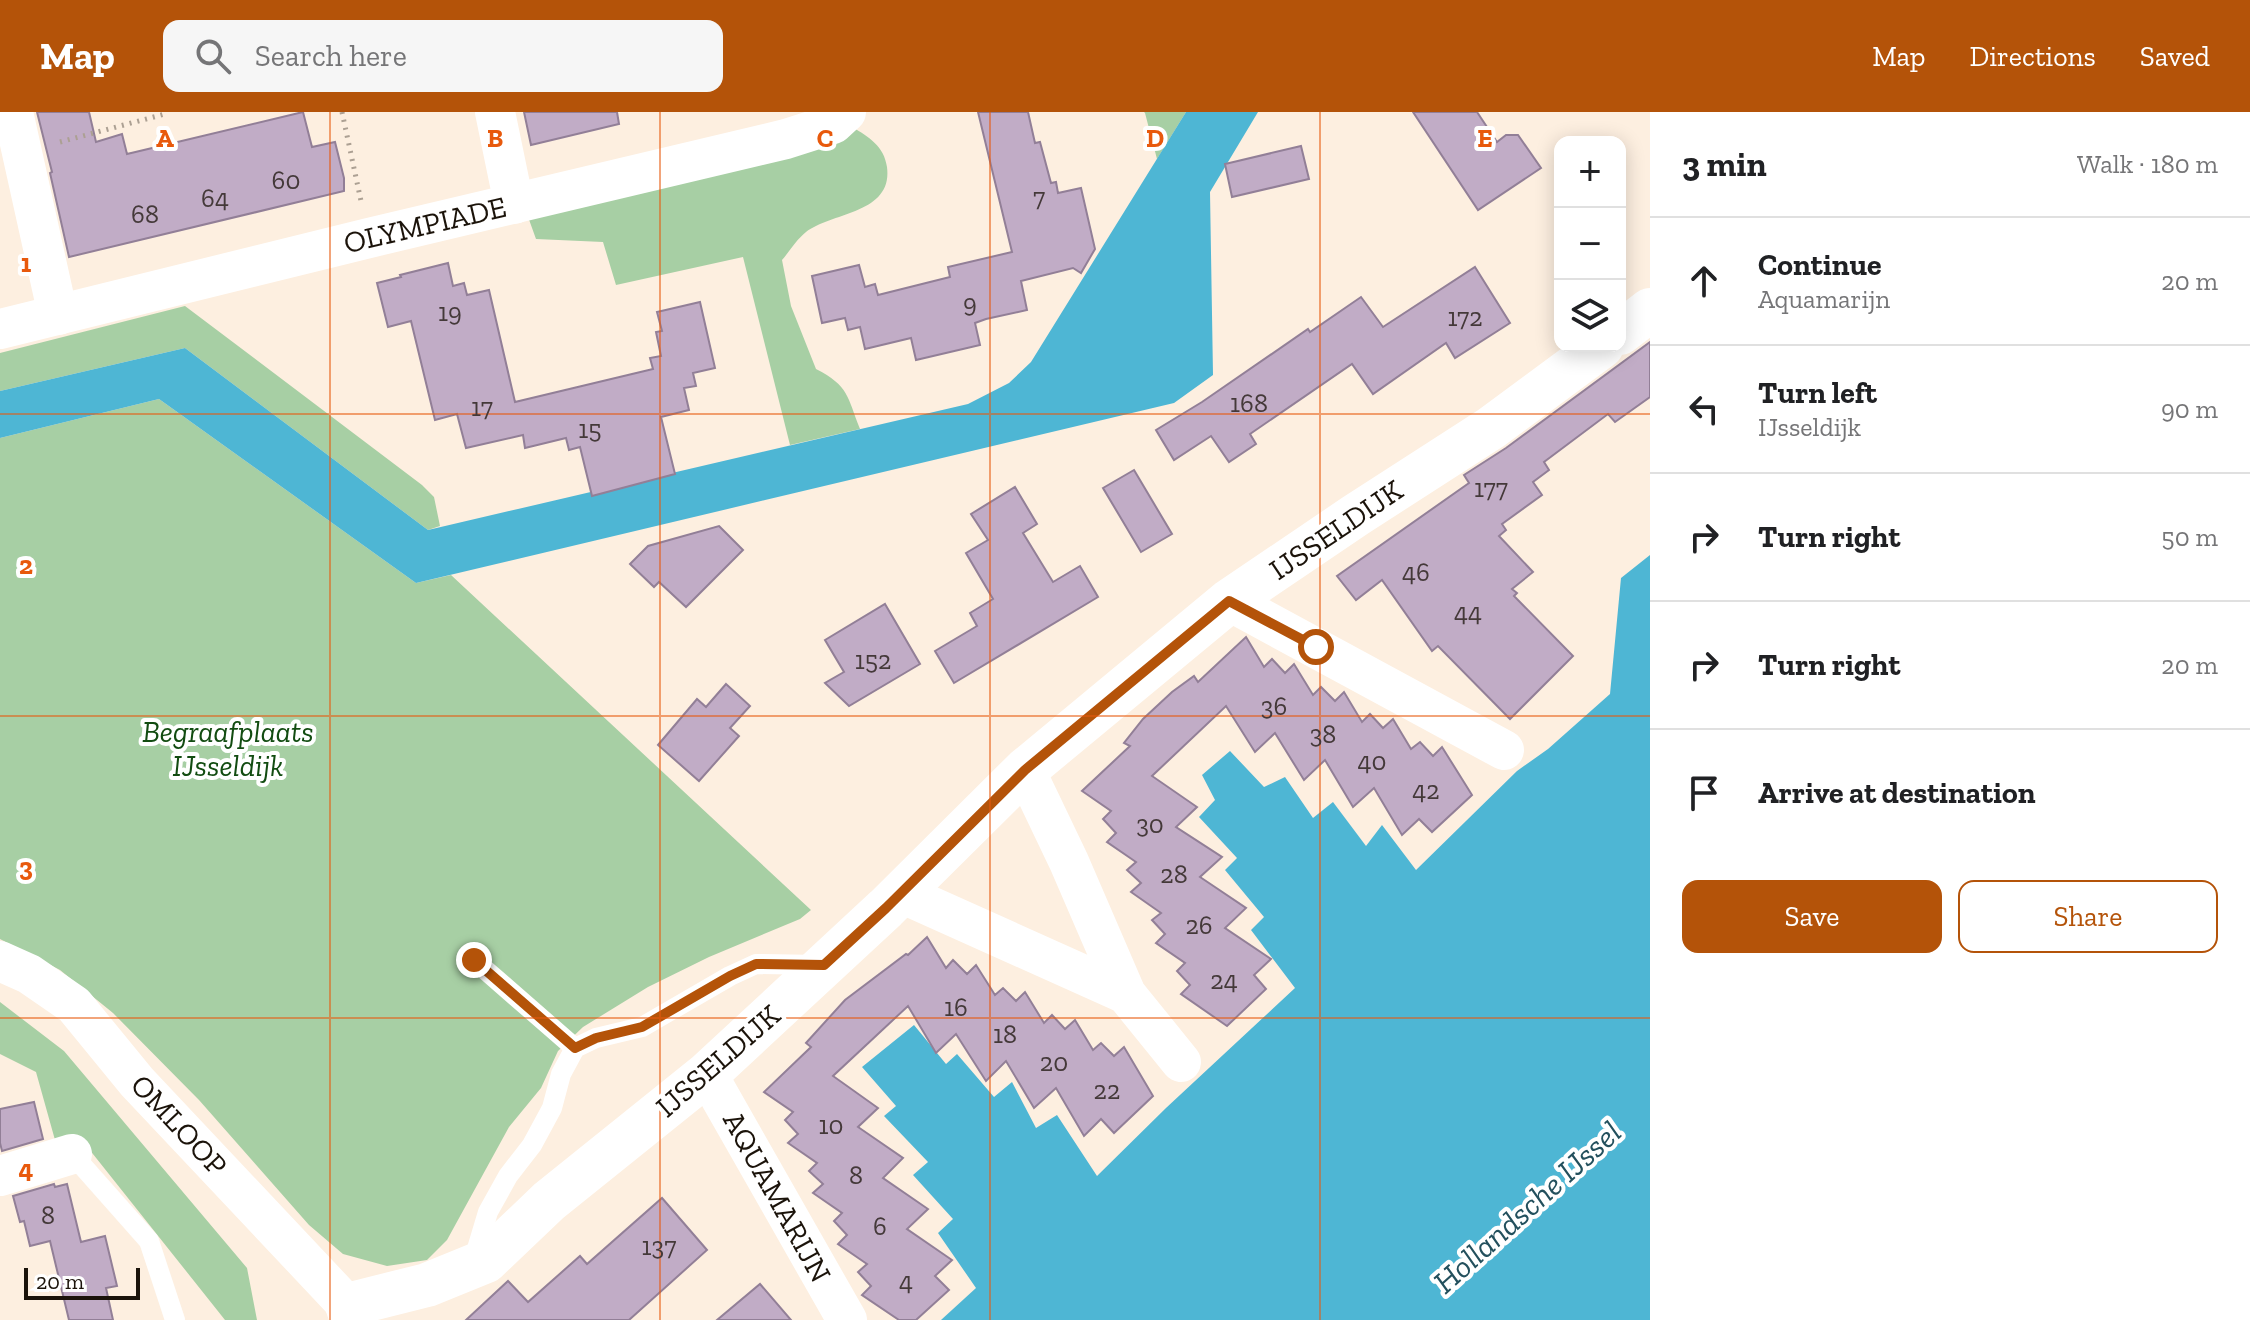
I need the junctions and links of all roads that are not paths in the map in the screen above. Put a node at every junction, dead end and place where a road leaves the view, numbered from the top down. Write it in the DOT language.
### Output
graph roads {
  1 [pos="13,112"];
  2 [pos="495,112"];
  3 [pos="846,112"];
  4 [pos="514,204"];
  5 [pos="1650,310"];
  6 [pos="58,315"];
  7 [pos="1626,328"];
  8 [pos="0,329"];
  9 [pos="1594,352"];
  10 [pos="1229,601"];
  11 [pos="1504,750"];
  12 [pos="1025,770"];
  13 [pos="901,893"];
  14 [pos="474,960"];
  15 [pos="0,961"];
  16 [pos="824,965"];
  17 [pos="1126,994"];
  18 [pos="575,1048"];
  19 [pos="1181,1062"];
  20 [pos="707,1074"];
  21 [pos="72,1154"];
  22 [pos="0,1176"];
  23 [pos="471,1268"];
  24 [pos="350,1313"];
  25 [pos="175,1320"];
  26 [pos="847,1320"];
  1 -- 6 [label="street"];
  2 -- 4 [label="street"];
  3 -- 4 [label="street, OLYMPIADE"];
  4 -- 6 [label="street, OLYMPIADE"];
  5 -- 7 [label="street"];
  6 -- 8 [label="street, OLYMPIADE"];
  9 -- 10 [label="street, IJSSELDIJK"];
  10 -- 11 [label="street"];
  10 -- 12 [label="street, IJSSELDIJK"];
  12 -- 13 [label="street, IJSSELDIJK"];
  12 -- 17 [label="street"];
  13 -- 16 [label="street, IJSSELDIJK"];
  13 -- 17 [label="street"];
  14 -- 18 [label="lane"];
  15 -- 24 [label="street, OMLOOP"];
  16 -- 18 [label="lane"];
  16 -- 20 [label="street, IJSSELDIJK"];
  17 -- 19 [label="street"];
  18 -- 23 [label="lane"];
  20 -- 23 [label="street, IJSSELDIJK"];
  20 -- 26 [label="street, AQUAMARIJN"];
  21 -- 22 [label="street"];
  21 -- 25 [label="lane"];
  23 -- 24 [label="street, IJSSELDIJK"];
}
